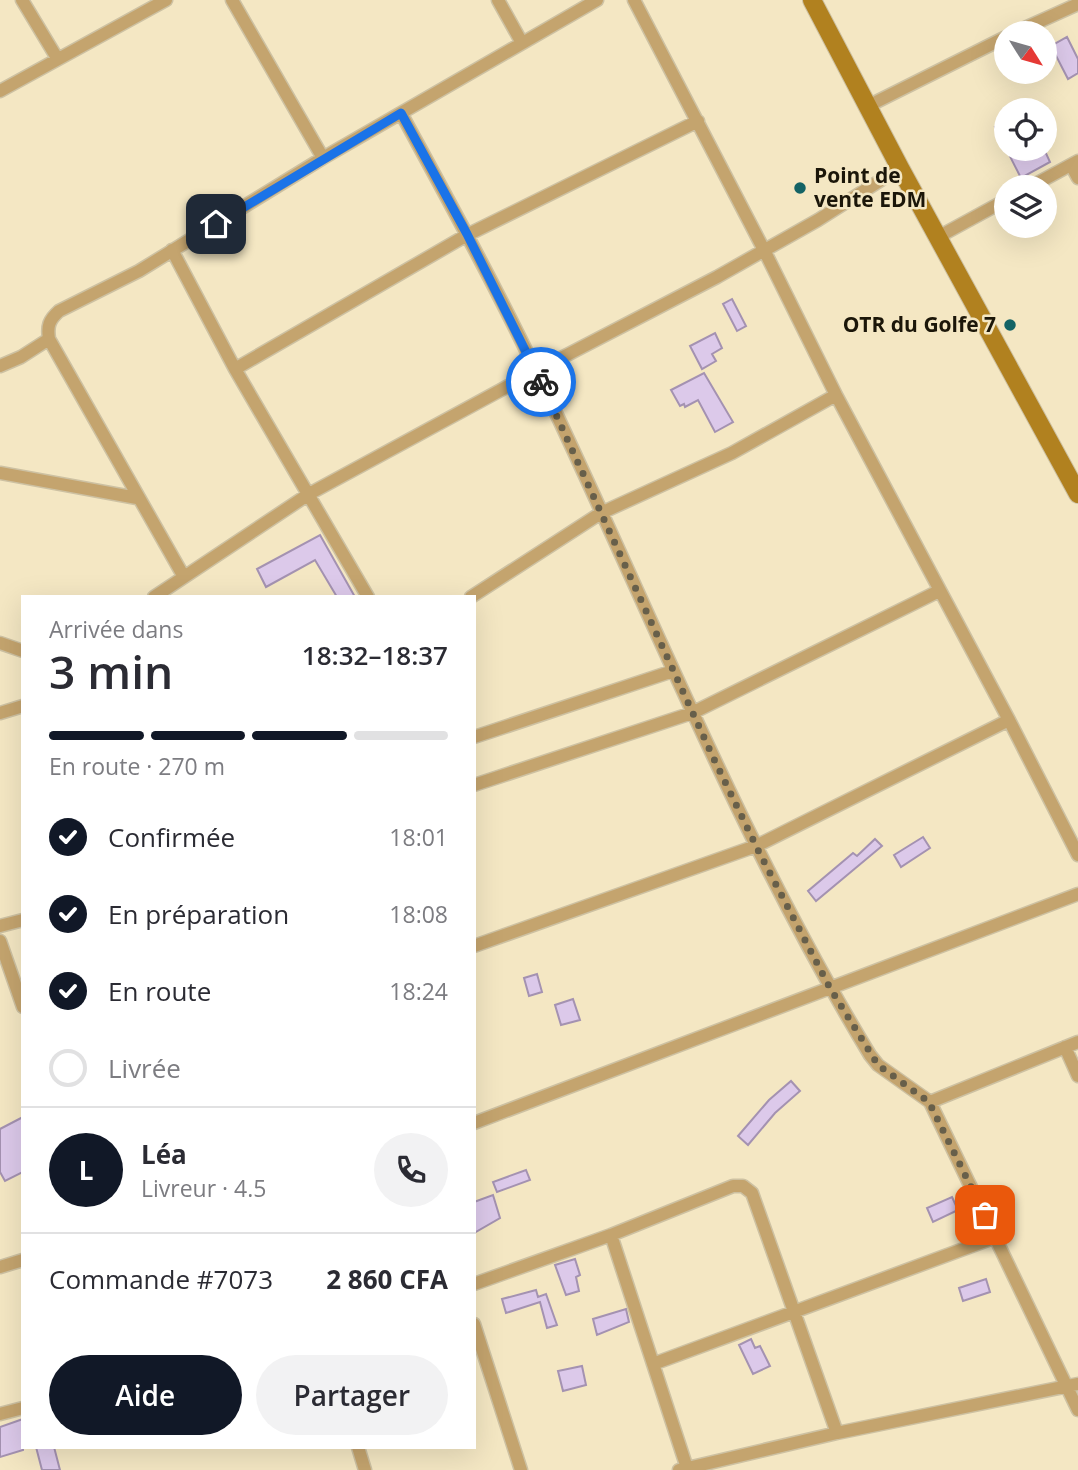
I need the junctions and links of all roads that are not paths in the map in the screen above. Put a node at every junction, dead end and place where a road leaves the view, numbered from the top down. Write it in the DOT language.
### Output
graph roads {
  1 [pos="22,0"];
  2 [pos="166,0"];
  3 [pos="232,0"];
  4 [pos="498,0"];
  5 [pos="597,0"];
  6 [pos="634,0"];
  7 [pos="812,0"];
  8 [pos="1078,4"];
  9 [pos="1040,21"];
  10 [pos="522,43"];
  11 [pos="994,43"];
  12 [pos="57,58"];
  13 [pos="0,91"];
  14 [pos="868,106"];
  15 [pos="401,113"];
  16 [pos="698,121"];
  17 [pos="323,158"];
  18 [pos="1074,163"];
  19 [pos="900,167"];
  20 [pos="1052,175"];
  21 [pos="1078,178"];
  22 [pos="994,207"];
  23 [pos="467,234"];
  24 [pos="939,237"];
  25 [pos="173,250"];
  26 [pos="764,250"];
  27 [pos="49,340"];
  28 [pos="0,366"];
  29 [pos="235,369"];
  30 [pos="536,371"];
  31 [pos="836,395"];
  32 [pos="0,473"];
  33 [pos="309,494"];
  34 [pos="1078,494"];
  35 [pos="137,498"];
  36 [pos="601,513"];
  37 [pos="184,577"];
  38 [pos="939,591"];
  39 [pos="157,595"];
  40 [pos="367,595"];
  41 [pos="474,595"];
  42 [pos="673,671"];
  43 [pos="21,707"];
  44 [pos="0,713"];
  45 [pos="692,713"];
  46 [pos="1009,720"];
  47 [pos="476,736"];
  48 [pos="476,784"];
  49 [pos="756,846"];
  50 [pos="1078,855"];
  51 [pos="1078,894"];
  52 [pos="21,921"];
  53 [pos="0,926"];
  54 [pos="0,941"];
  55 [pos="476,945"];
  56 [pos="830,988"];
  57 [pos="21,1001"];
  58 [pos="1078,1042"];
  59 [pos="1065,1047"];
  60 [pos="1078,1076"];
  61 [pos="929,1102"];
  62 [pos="476,1122"];
  63 [pos="611,1235"];
  64 [pos="996,1237"];
  65 [pos="21,1261"];
  66 [pos="0,1267"];
  67 [pos="476,1283"];
  68 [pos="794,1312"];
  69 [pos="476,1330"];
  70 [pos="653,1364"];
  71 [pos="1071,1385"];
  72 [pos="21,1409"];
  73 [pos="1078,1410"];
  74 [pos="0,1414"];
  75 [pos="838,1433"];
  76 [pos="359,1449"];
  77 [pos="683,1469"];
  78 [pos="365,1470"];
  79 [pos="521,1470"];
  1 -- 12 [label="street"];
  2 -- 12 [label="street"];
  3 -- 17 [label="street"];
  4 -- 10 [label="street"];
  5 -- 10 [label="street"];
  6 -- 16 [label="street"];
  7 -- 14 [label="street"];
  8 -- 9 [label="street"];
  10 -- 15 [label="street"];
  11 -- 14 [label="street"];
  12 -- 13 [label="street"];
  14 -- 19 [label="street"];
  15 -- 17 [label="street"];
  15 -- 23 [label="street"];
  16 -- 23 [label="street"];
  16 -- 26 [label="street"];
  17 -- 25 [label="street"];
  18 -- 20 [label="street"];
  18 -- 21 [label="street"];
  19 -- 24 [label="street"];
  19 -- 26 [label="street"];
  22 -- 24 [label="street"];
  23 -- 29 [label="street"];
  23 -- 30 [label="street"];
  24 -- 34 [label="street"];
  25 -- 27 [label="street"];
  25 -- 29 [label="street"];
  26 -- 30 [label="street"];
  26 -- 31 [label="street"];
  27 -- 28 [label="street"];
  27 -- 35 [label="street"];
  29 -- 33 [label="street"];
  30 -- 33 [label="street"];
  30 -- 36 [label="street"];
  31 -- 36 [label="street"];
  31 -- 38 [label="street"];
  32 -- 35 [label="street"];
  33 -- 37 [label="street"];
  33 -- 40 [label="street"];
  35 -- 37 [label="street"];
  36 -- 41 [label="street"];
  36 -- 42 [label="street"];
  37 -- 39 [label="street"];
  38 -- 45 [label="street"];
  38 -- 46 [label="street"];
  42 -- 45 [label="street"];
  42 -- 47 [label="street"];
  43 -- 44 [label="street"];
  45 -- 48 [label="street"];
  45 -- 49 [label="street"];
  46 -- 49 [label="street"];
  46 -- 50 [label="street"];
  49 -- 55 [label="street"];
  49 -- 56 [label="street"];
  51 -- 56 [label="street"];
  52 -- 53 [label="street"];
  54 -- 57 [label="street"];
  56 -- 61 [label="street"];
  56 -- 62 [label="street"];
  58 -- 59 [label="street"];
  59 -- 60 [label="street"];
  59 -- 61 [label="street"];
  61 -- 64 [label="street"];
  63 -- 67 [label="street"];
  63 -- 68 [label="street"];
  63 -- 70 [label="street"];
  64 -- 68 [label="street"];
  64 -- 71 [label="street"];
  65 -- 66 [label="street"];
  68 -- 70 [label="street"];
  68 -- 75 [label="street"];
  69 -- 79 [label="street"];
  70 -- 77 [label="street"];
  71 -- 73 [label="street"];
  71 -- 75 [label="street"];
  72 -- 74 [label="street"];
  75 -- 77 [label="street"];
  76 -- 78 [label="street"];
}
